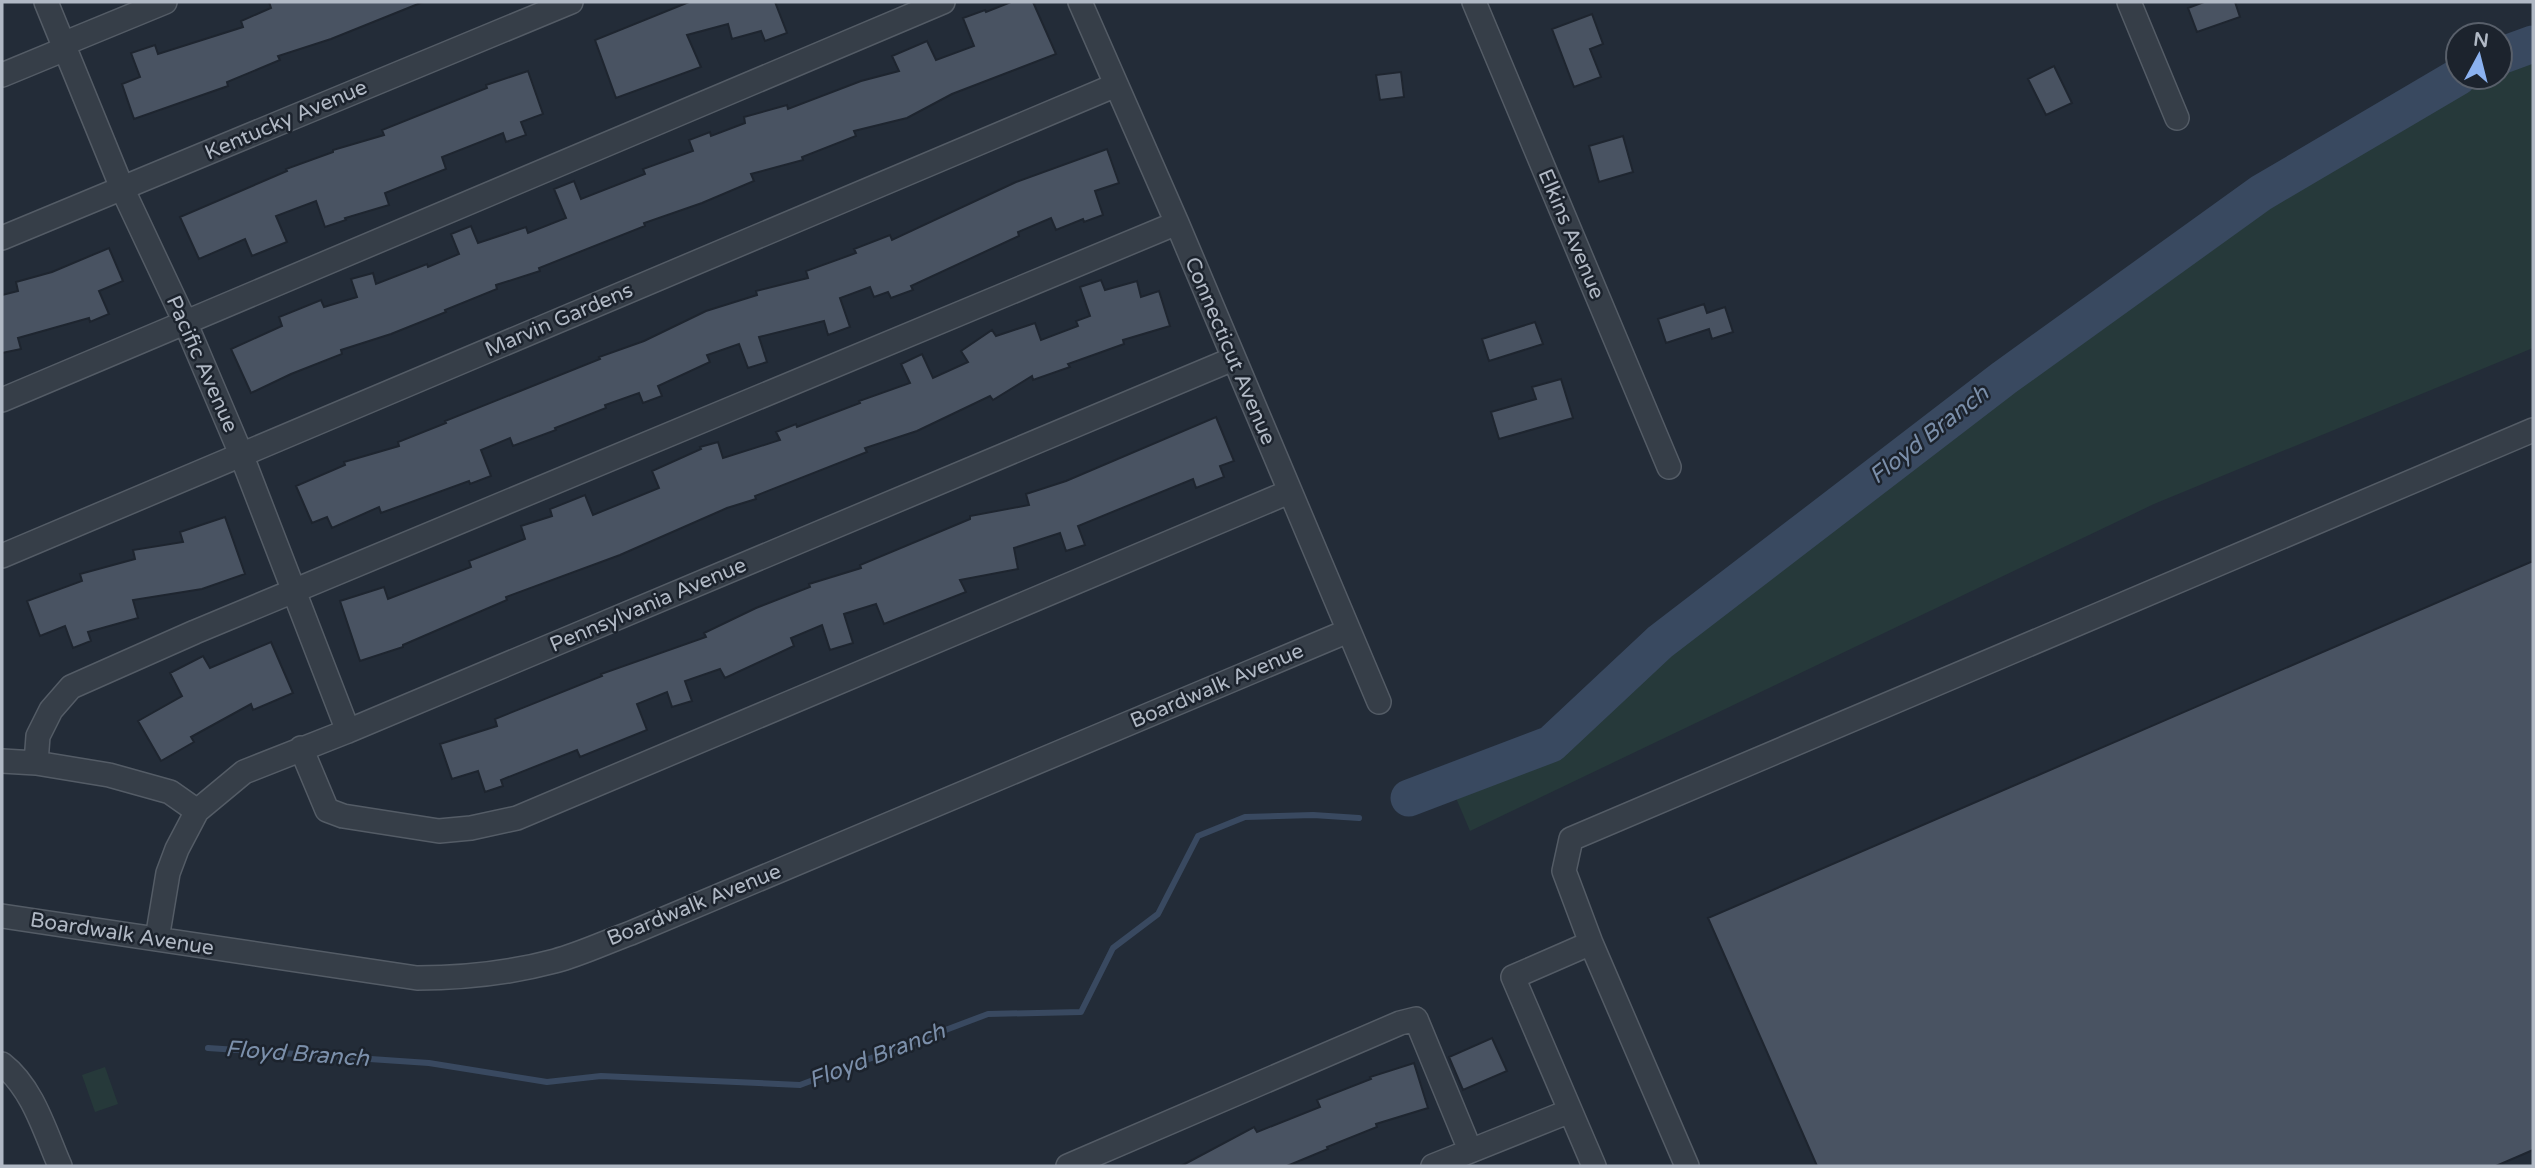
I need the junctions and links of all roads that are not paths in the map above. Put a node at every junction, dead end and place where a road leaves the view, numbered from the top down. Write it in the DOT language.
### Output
graph roads {
  1 [pos="46,2"];
  2 [pos="165,2"];
  3 [pos="570,2"];
  4 [pos="943,2"];
  5 [pos="1080,2"];
  6 [pos="1474,2"];
  7 [pos="2129,2"];
  8 [pos="64,46"];
  9 [pos="2,75"];
  10 [pos="1116,85"];
  11 [pos="2177,118"];
  12 [pos="122,188"];
  13 [pos="1177,223"];
  14 [pos="2,238"];
  15 [pos="185,322"];
  16 [pos="1233,359"];
  17 [pos="2,400"];
  18 [pos="2533,430"];
  19 [pos="241,454"];
  20 [pos="1669,467"];
  21 [pos="1289,492"];
  22 [pos="2,556"];
  23 [pos="293,592"];
  24 [pos="1348,631"];
  25 [pos="1379,702"];
  26 [pos="348,731"];
  27 [pos="301,748"];
  28 [pos="2,761"];
  29 [pos="36,763"];
  30 [pos="197,811"];
  31 [pos="2,916"];
  32 [pos="157,939"];
  33 [pos="1591,943"];
  34 [pos="2,1065"];
  35 [pos="1570,1111"];
  36 [pos="1470,1150"];
  37 [pos="60,1166"];
  38 [pos="1068,1166"];
  39 [pos="1433,1166"];
  40 [pos="1594,1166"];
  41 [pos="1687,1166"];
  1 -- 8 [label="street, Pacific Avenue"];
  2 -- 8 [label="street"];
  3 -- 12 [label="street, Kentucky Avenue"];
  4 -- 15 [label="street"];
  5 -- 10 [label="street, Connecticut Avenue"];
  6 -- 20 [label="street, Elkins Avenue"];
  7 -- 11 [label="street"];
  8 -- 9 [label="street"];
  8 -- 12 [label="street, Pacific Avenue"];
  10 -- 13 [label="street, Connecticut Avenue"];
  10 -- 19 [label="street, Marvin Gardens"];
  12 -- 14 [label="street, Kentucky Avenue"];
  12 -- 15 [label="street, Pacific Avenue"];
  13 -- 16 [label="street, Connecticut Avenue"];
  13 -- 23 [label="street"];
  15 -- 17 [label="street"];
  15 -- 19 [label="street, Pacific Avenue"];
  16 -- 21 [label="street, Connecticut Avenue"];
  16 -- 26 [label="street, Pennsylvania Avenue"];
  18 -- 33 [label="street"];
  19 -- 22 [label="street, Marvin Gardens"];
  19 -- 23 [label="street, Pacific Avenue"];
  21 -- 24 [label="street, Connecticut Avenue"];
  21 -- 27 [label="street"];
  23 -- 26 [label="street, Pacific Avenue"];
  23 -- 29 [label="street"];
  24 -- 25 [label="street, Connecticut Avenue"];
  24 -- 32 [label="street, Boardwalk Avenue"];
  26 -- 27 [label="street, Pennsylvania Avenue"];
  27 -- 30 [label="street, Pennsylvania Avenue"];
  28 -- 29 [label="street"];
  29 -- 30 [label="street"];
  30 -- 32 [label="street, Pennsylvania Avenue"];
  31 -- 32 [label="street, Boardwalk Avenue"];
  33 -- 35 [label="street"];
  33 -- 41 [label="street"];
  34 -- 37 [label="street"];
  35 -- 36 [label="street"];
  35 -- 40 [label="street"];
  36 -- 38 [label="street"];
  36 -- 39 [label="street"];
}
